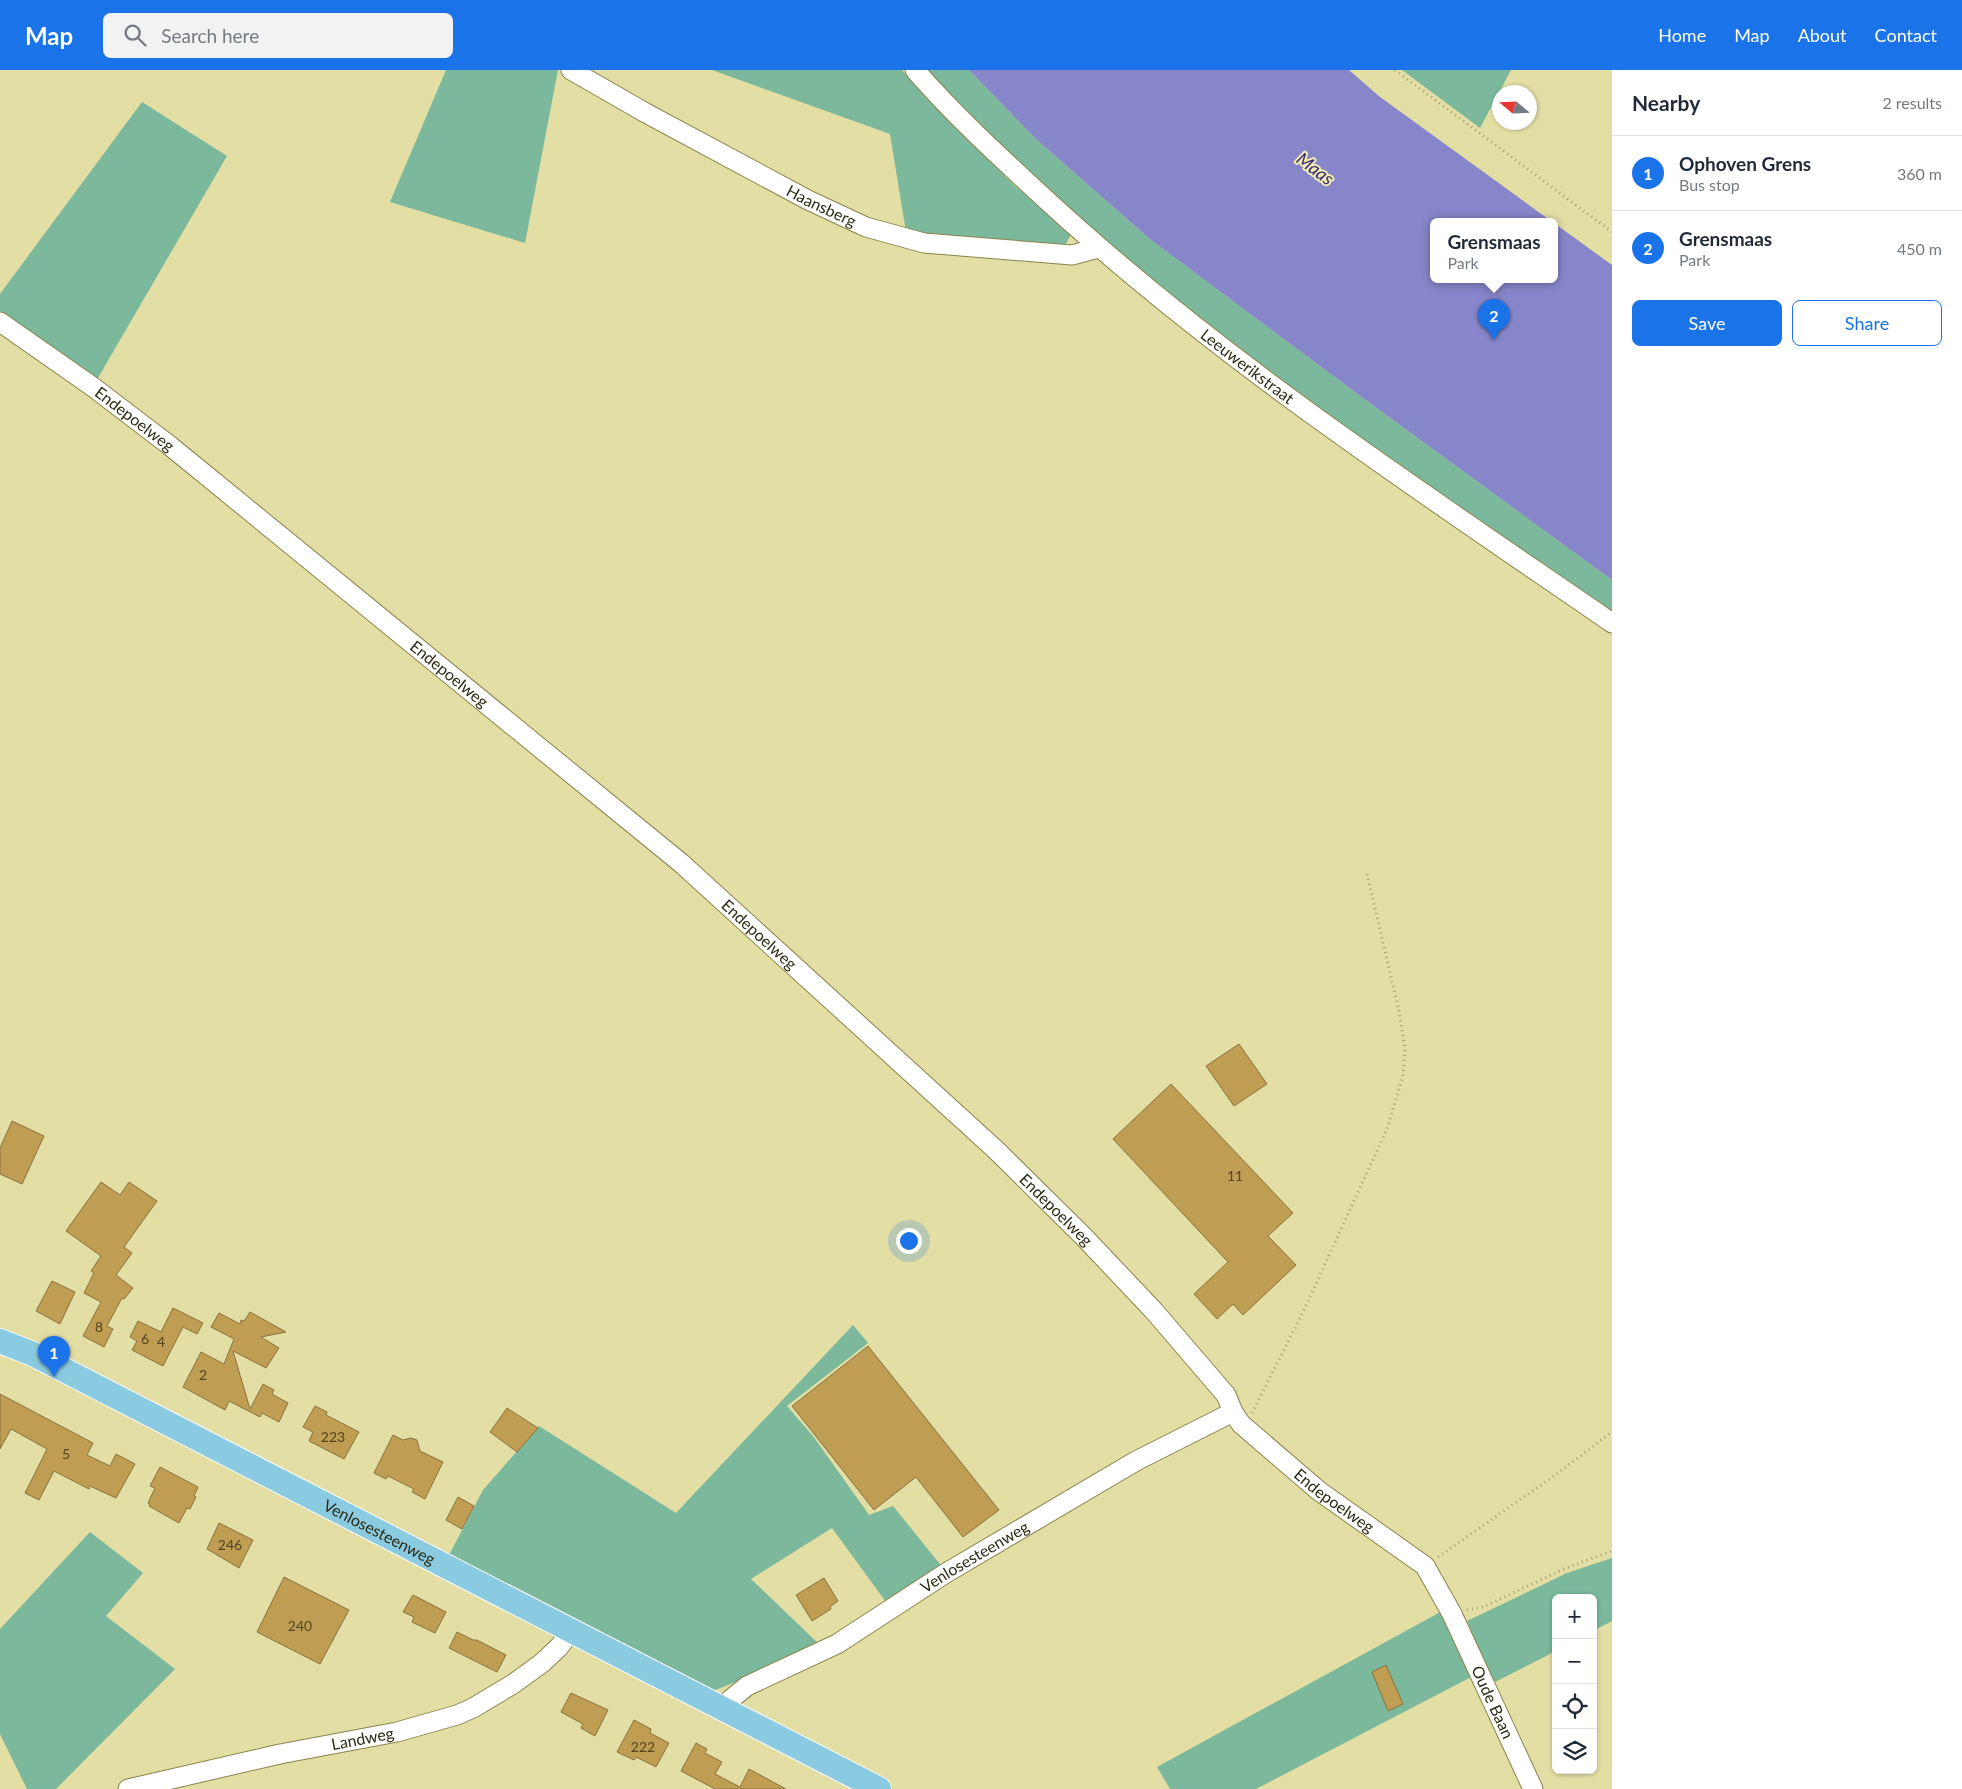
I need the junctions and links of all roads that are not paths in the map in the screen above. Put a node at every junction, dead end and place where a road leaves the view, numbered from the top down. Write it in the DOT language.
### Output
graph roads {
  1 [pos="571,70"];
  2 [pos="915,70"];
  3 [pos="1098,248"];
  4 [pos="0,322"];
  5 [pos="1612,623"];
  6 [pos="0,1328"];
  7 [pos="0,1342"];
  8 [pos="33,1354"];
  9 [pos="1237,1418"];
  10 [pos="1452,1614"];
  11 [pos="571,1631"];
  12 [pos="726,1710"];
  13 [pos="128,1789"];
  14 [pos="879,1789"];
  15 [pos="1533,1789"];
  1 -- 3 [label="street, Haansberg"];
  2 -- 3 [label="street, Leeuwerikstraat"];
  3 -- 5 [label="street, Leeuwerikstraat"];
  4 -- 9 [label="street, Endepoelweg"];
  6 -- 8 [label="main road, Venlosesteenweg"];
  7 -- 8 [label="main road, Venlosesteenweg"];
  8 -- 11 [label="main road, Venlosesteenweg"];
  9 -- 10 [label="street, Endepoelweg"];
  9 -- 12 [label="street, Venlosesteenweg"];
  10 -- 15 [label="street, Oude Baan"];
  11 -- 12 [label="main road, Venlosesteenweg"];
  11 -- 13 [label="street, Landweg"];
  12 -- 14 [label="main road, Venlosesteenweg"];
}
